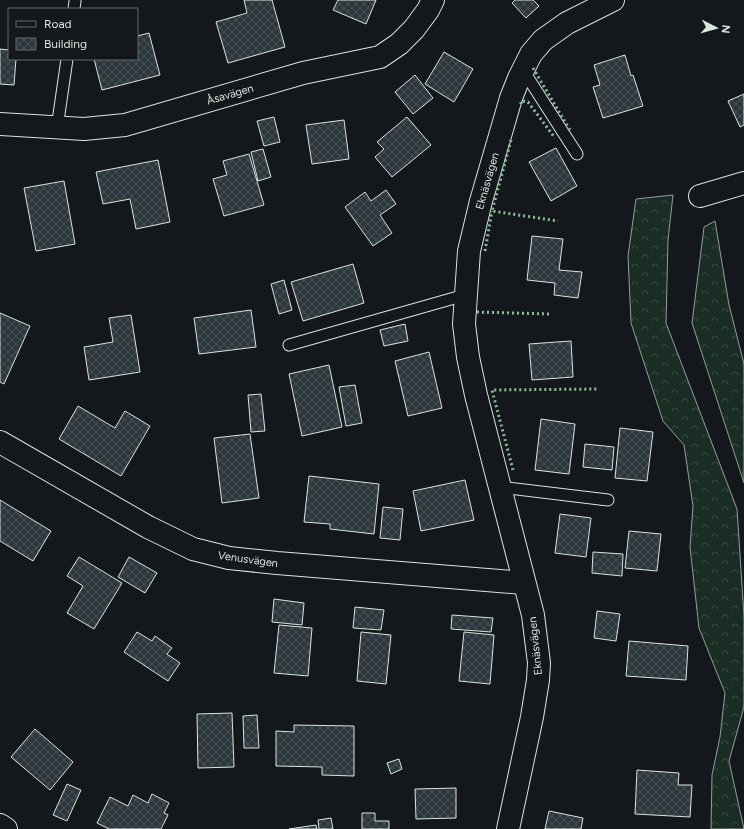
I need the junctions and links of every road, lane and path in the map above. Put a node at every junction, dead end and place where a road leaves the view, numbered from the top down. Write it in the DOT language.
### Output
graph roads {
  1 [pos="433,0"];
  2 [pos="603,2"];
  3 [pos="67,60"];
  4 [pos="523,70"];
  5 [pos="0,124"];
  6 [pos="57,128"];
  7 [pos="577,154"];
  8 [pos="744,182"];
  9 [pos="700,196"];
  10 [pos="465,296"];
  11 [pos="289,345"];
  12 [pos="0,442"];
  13 [pos="500,487"];
  14 [pos="608,500"];
  15 [pos="524,583"];
  16 [pos="0,826"];
  17 [pos="6,829"];
  18 [pos="508,829"];
  1 -- 6 [label="street, Åsavägen"];
  2 -- 4 [label="street, Eknäsvägen"];
  3 -- 6 [label="lane"];
  4 -- 7 [label="lane"];
  4 -- 10 [label="street, Eknäsvägen"];
  5 -- 6 [label="street, Åsavägen"];
  8 -- 9 [label="street"];
  10 -- 11 [label="lane"];
  10 -- 13 [label="street, Eknäsvägen"];
  12 -- 15 [label="street, Venusvägen"];
  13 -- 14 [label="lane"];
  13 -- 15 [label="street, Eknäsvägen"];
  15 -- 18 [label="street, Eknäsvägen"];
  16 -- 17 [label="street"];
}
